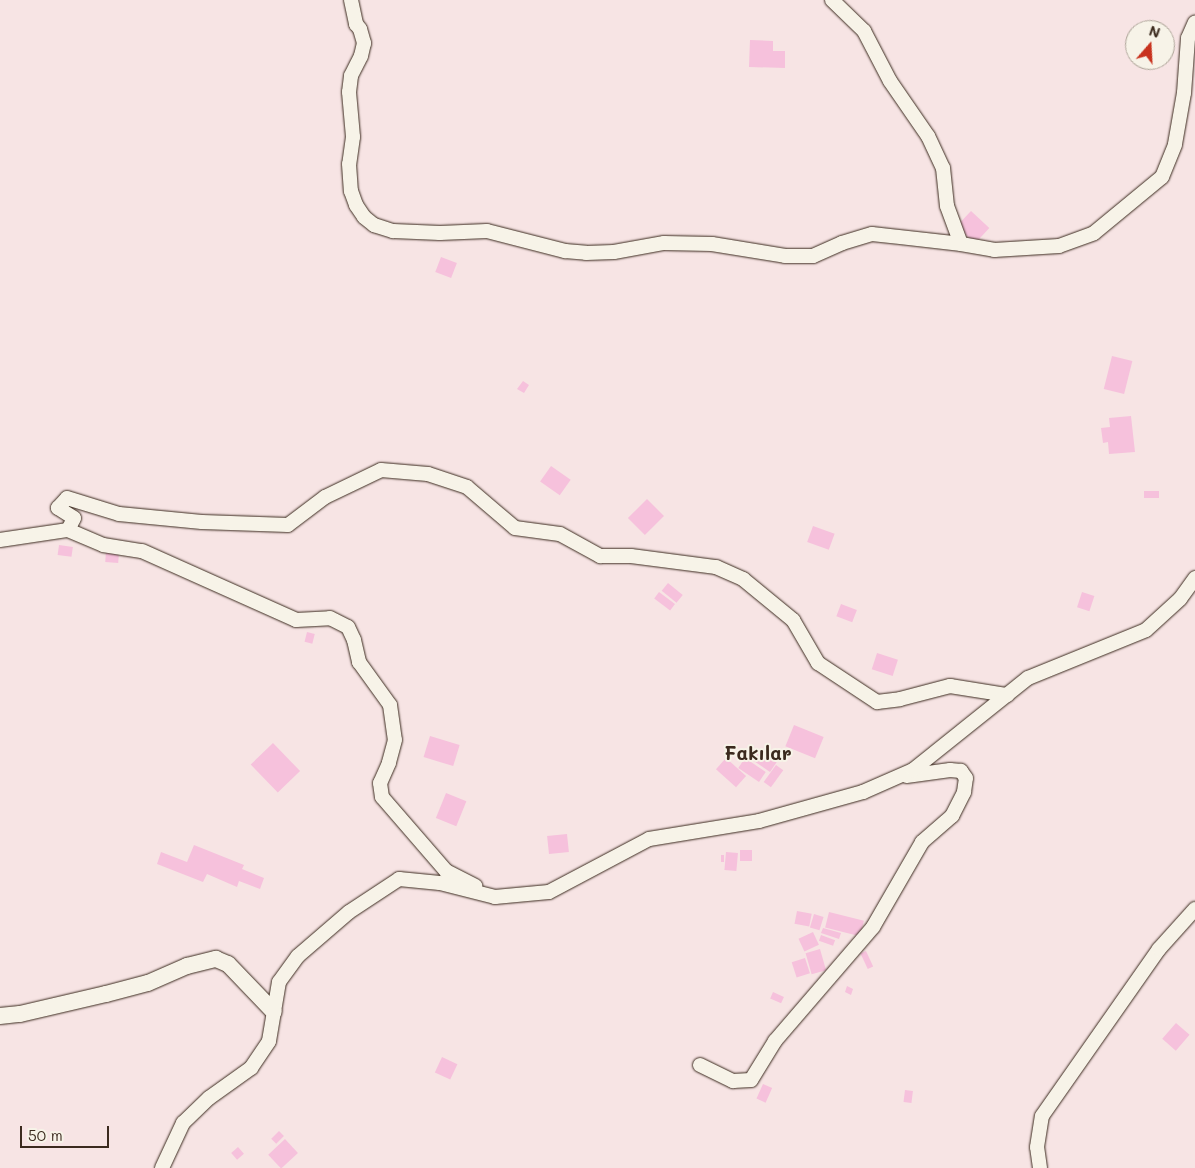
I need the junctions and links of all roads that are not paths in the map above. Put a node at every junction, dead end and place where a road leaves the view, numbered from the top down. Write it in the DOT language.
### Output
graph roads {
  1 [pos="351,0"];
  2 [pos="832,0"];
  3 [pos="1195,22"];
  4 [pos="961,244"];
  5 [pos="68,530"];
  6 [pos="0,540"];
  7 [pos="1195,578"];
  8 [pos="1007,695"];
  9 [pos="897,777"];
  10 [pos="495,897"];
  11 [pos="1195,909"];
  12 [pos="274,1012"];
  13 [pos="0,1016"];
  14 [pos="700,1065"];
  15 [pos="162,1168"];
  16 [pos="1040,1168"];
  1 -- 4 [label="street"];
  2 -- 4 [label="street"];
  3 -- 4 [label="street"];
  5 -- 6 [label="street"];
  5 -- 8 [label="street"];
  5 -- 10 [label="street"];
  7 -- 8 [label="street"];
  8 -- 9 [label="street"];
  9 -- 10 [label="street"];
  9 -- 14 [label="street"];
  10 -- 12 [label="street"];
  11 -- 16 [label="street"];
  12 -- 13 [label="street"];
  12 -- 15 [label="street"];
}
